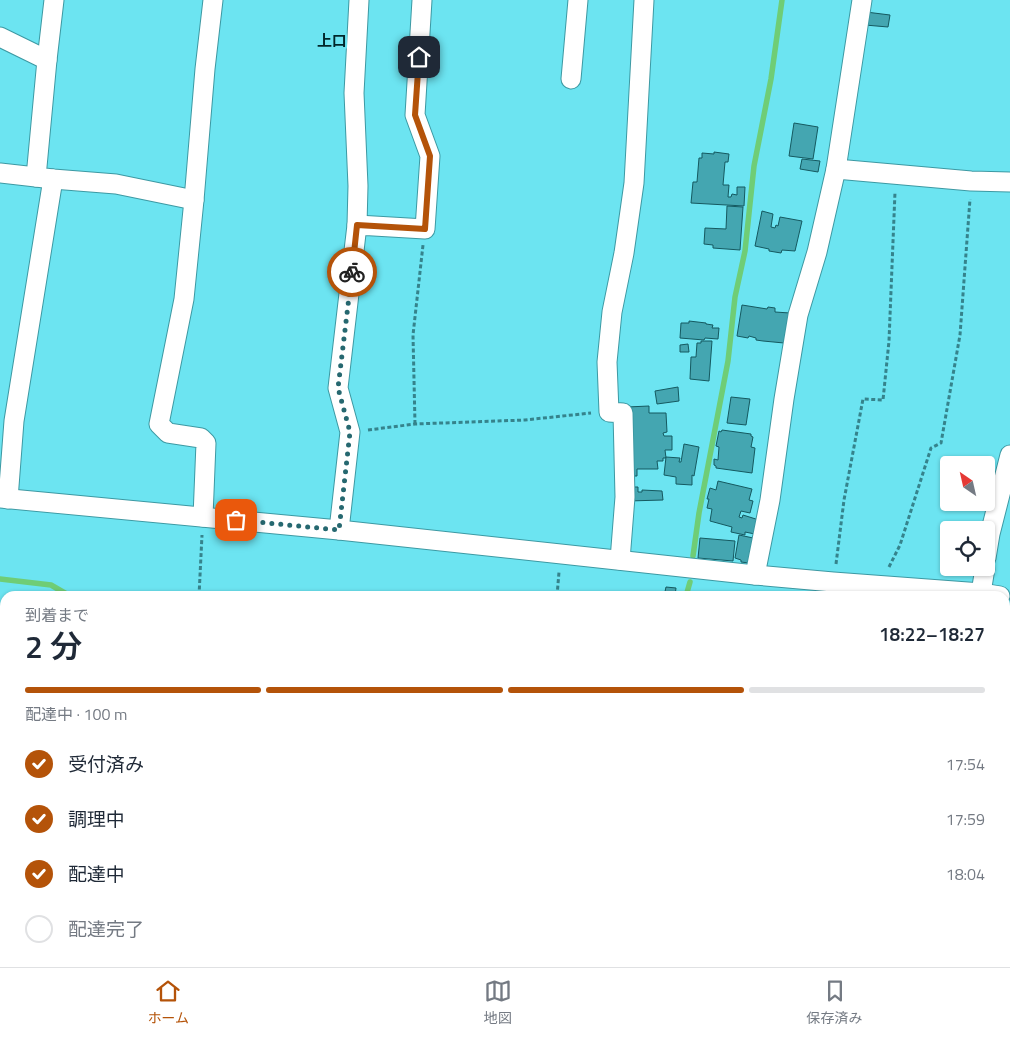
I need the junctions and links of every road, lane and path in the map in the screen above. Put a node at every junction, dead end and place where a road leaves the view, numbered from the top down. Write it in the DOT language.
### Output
graph roads {
  1 [pos="54,0"];
  2 [pos="212,0"];
  3 [pos="359,0"];
  4 [pos="422,0"];
  5 [pos="578,0"];
  6 [pos="644,0"];
  7 [pos="862,0"];
  8 [pos="0,37"];
  9 [pos="47,60"];
  10 [pos="571,79"];
  11 [pos="836,169"];
  12 [pos="0,173"];
  13 [pos="895,174"];
  14 [pos="45,178"];
  15 [pos="971,181"];
  16 [pos="1010,182"];
  17 [pos="194,200"];
  18 [pos="357,225"];
  19 [pos="425,229"];
  20 [pos="609,412"];
  21 [pos="415,424"];
  22 [pos="350,432"];
  23 [pos="1010,455"];
  24 [pos="4,498"];
  25 [pos="203,517"];
  26 [pos="993,521"];
  27 [pos="339,530"];
  28 [pos="561,554"];
  29 [pos="620,560"];
  30 [pos="755,575"];
  31 [pos="983,576"];
  32 [pos="833,582"];
  33 [pos="881,586"];
  34 [pos="199,591"];
  35 [pos="557,591"];
  36 [pos="952,591"];
  37 [pos="980,591"];
  1 -- 9 [label="street"];
  2 -- 17 [label="street"];
  3 -- 18 [label="street"];
  4 -- 19 [label="street"];
  5 -- 10 [label="street"];
  6 -- 20 [label="street"];
  7 -- 11 [label="street"];
  8 -- 9 [label="street"];
  9 -- 14 [label="street"];
  11 -- 13 [label="street"];
  11 -- 30 [label="street"];
  12 -- 14 [label="street"];
  13 -- 15 [label="street"];
  13 -- 32 [label="path"];
  14 -- 17 [label="street"];
  14 -- 24 [label="street"];
  15 -- 16 [label="street"];
  15 -- 33 [label="path"];
  17 -- 25 [label="street"];
  18 -- 19 [label="street"];
  18 -- 22 [label="street"];
  19 -- 21 [label="path"];
  20 -- 21 [label="path"];
  20 -- 29 [label="street"];
  21 -- 22 [label="path"];
  22 -- 27 [label="street"];
  23 -- 26 [label="street"];
  24 -- 25 [label="street"];
  25 -- 27 [label="street"];
  25 -- 34 [label="path"];
  27 -- 28 [label="street"];
  28 -- 29 [label="street"];
  28 -- 35 [label="path"];
  29 -- 30 [label="street"];
  30 -- 32 [label="street"];
  31 -- 37 [label="street"];
  32 -- 33 [label="street"];
  33 -- 36 [label="street"];
}
